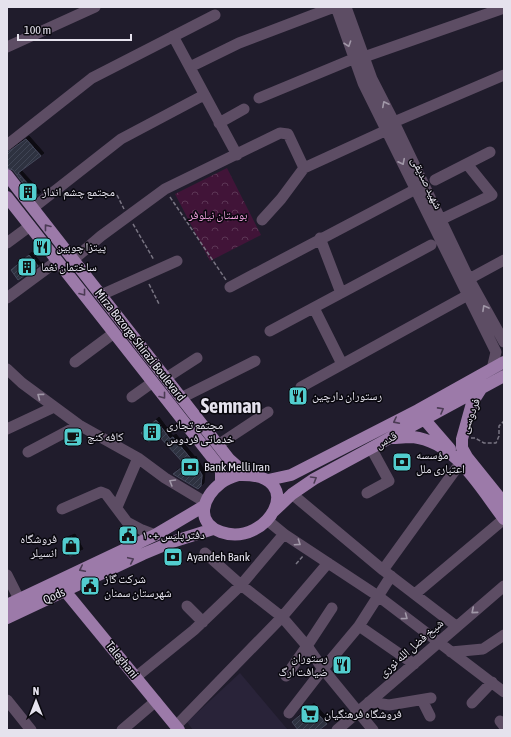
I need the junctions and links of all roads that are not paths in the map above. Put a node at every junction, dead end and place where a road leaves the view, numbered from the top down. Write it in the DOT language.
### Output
graph roads {
  1 [pos="94,7"];
  2 [pos="335,7"];
  3 [pos="346,7"];
  4 [pos="504,8"];
  5 [pos="215,15"];
  6 [pos="173,36"];
  7 [pos="7,47"];
  8 [pos="359,58"];
  9 [pos="190,67"];
  10 [pos="499,78"];
  11 [pos="204,95"];
  12 [pos="259,98"];
  13 [pos="244,109"];
  14 [pos="220,123"];
  15 [pos="390,126"];
  16 [pos="7,145"];
  17 [pos="490,152"];
  18 [pos="237,155"];
  19 [pos="467,164"];
  20 [pos="304,168"];
  21 [pos="7,175"];
  22 [pos="435,180"];
  23 [pos="416,189"];
  24 [pos="7,197"];
  25 [pos="33,208"];
  26 [pos="262,220"];
  27 [pos="440,220"];
  28 [pos="30,226"];
  29 [pos="320,238"];
  30 [pos="7,243"];
  31 [pos="431,245"];
  32 [pos="73,260"];
  33 [pos="504,260"];
  34 [pos="58,261"];
  35 [pos="177,261"];
  36 [pos="469,279"];
  37 [pos="230,287"];
  38 [pos="341,293"];
  39 [pos="101,295"];
  40 [pos="468,295"];
  41 [pos="7,298"];
  42 [pos="314,308"];
  43 [pos="489,326"];
  44 [pos="270,331"];
  45 [pos="114,333"];
  46 [pos="504,342"];
  47 [pos="197,358"];
  48 [pos="255,361"];
  49 [pos="75,362"];
  50 [pos="504,362"];
  51 [pos="342,364"];
  52 [pos="7,369"];
  53 [pos="492,369"];
  54 [pos="504,376"];
  55 [pos="166,378"];
  56 [pos="153,382"];
  57 [pos="301,387"];
  58 [pos="483,387"];
  59 [pos="132,397"];
  60 [pos="185,402"];
  61 [pos="54,407"];
  62 [pos="268,412"];
  63 [pos="177,413"];
  64 [pos="421,414"];
  65 [pos="80,425"];
  66 [pos="7,429"];
  67 [pos="390,438"];
  68 [pos="218,445"];
  69 [pos="371,448"];
  70 [pos="28,452"];
  71 [pos="138,458"];
  72 [pos="461,462"];
  73 [pos="247,475"];
  74 [pos="268,480"];
  75 [pos="221,483"];
  76 [pos="367,493"];
  77 [pos="292,494"];
  78 [pos="204,504"];
  79 [pos="504,504"];
  80 [pos="117,507"];
  81 [pos="62,509"];
  82 [pos="270,516"];
  83 [pos="504,519"];
  84 [pos="180,520"];
  85 [pos="213,529"];
  86 [pos="284,534"];
  87 [pos="155,535"];
  88 [pos="189,537"];
  89 [pos="205,553"];
  90 [pos="328,563"];
  91 [pos="387,573"];
  92 [pos="7,575"];
  93 [pos="241,584"];
  94 [pos="504,586"];
  95 [pos="65,591"];
  96 [pos="415,594"];
  97 [pos="378,596"];
  98 [pos="19,599"];
  99 [pos="7,605"];
  100 [pos="186,606"];
  101 [pos="332,608"];
  102 [pos="282,617"];
  103 [pos="7,618"];
  104 [pos="203,622"];
  105 [pos="359,626"];
  106 [pos="456,626"];
  107 [pos="504,635"];
  108 [pos="438,641"];
  109 [pos="307,646"];
  110 [pos="451,652"];
  111 [pos="414,664"];
  112 [pos="323,669"];
  113 [pos="286,676"];
  114 [pos="136,677"];
  115 [pos="492,682"];
  116 [pos="504,692"];
  117 [pos="7,700"];
  118 [pos="156,701"];
  119 [pos="369,702"];
  120 [pos="472,703"];
  121 [pos="358,712"];
  122 [pos="289,713"];
  123 [pos="430,716"];
  124 [pos="177,728"];
  125 [pos="31,730"];
  126 [pos="122,730"];
  127 [pos="336,730"];
  128 [pos="373,730"];
  1 -- 7 [label="street"];
  2 -- 8 [label="street, شهید صدیقی, one-way"];
  2 -- 9 [label="street"];
  3 -- 8 [label="street, شهید صدیقی"];
  4 -- 8 [label="street"];
  5 -- 6 [label="street"];
  6 -- 9 [label="street"];
  6 -- 16 [label="street"];
  8 -- 12 [label="street"];
  8 -- 15 [label="street, شهید صدیقی"];
  9 -- 11 [label="street"];
  10 -- 15 [label="street"];
  11 -- 14 [label="street"];
  11 -- 25 [label="street"];
  13 -- 14 [label="street"];
  14 -- 18 [label="street"];
  15 -- 20 [label="street"];
  15 -- 23 [label="street, شهید صدیقی, one-way"];
  15 -- 27 [label="street, شهید صدیقی"];
  17 -- 19 [label="street"];
  18 -- 20 [label="street"];
  18 -- 32 [label="street"];
  19 -- 22 [label="street"];
  19 -- 27 [label="street"];
  20 -- 26 [label="street"];
  21 -- 25 [label="main road, Mirza Bozorge Shirazi Boulevard"];
  23 -- 29 [label="street"];
  23 -- 40 [label="street, شهید صدیقی"];
  24 -- 28 [label="main road, Mirza Bozorge Shirazi Boulevard"];
  32 -- 25 [label="main road, Mirza Bozorge Shirazi Boulevard, one-way"];
  27 -- 36 [label="street, شهید صدیقی"];
  28 -- 30 [label="street"];
  28 -- 34 [label="main road, Mirza Bozorge Shirazi Boulevard"];
  29 -- 37 [label="street"];
  29 -- 38 [label="street"];
  31 -- 38 [label="street"];
  32 -- 39 [label="main road, Mirza Bozorge Shirazi Boulevard"];
  33 -- 36 [label="street"];
  34 -- 41 [label="street"];
  34 -- 45 [label="main road, Mirza Bozorge Shirazi Boulevard, one-way"];
  35 -- 39 [label="street"];
  43 -- 36 [label="street, شهید صدیقی, one-way"];
  38 -- 42 [label="street"];
  39 -- 55 [label="main road, Mirza Bozorge Shirazi Boulevard"];
  40 -- 43 [label="street, شهید صدیقی"];
  40 -- 51 [label="street"];
  42 -- 44 [label="street"];
  42 -- 51 [label="street"];
  43 -- 46 [label="street, شهید صدیقی"];
  43 -- 53 [label="street, شهید صدیقی"];
  45 -- 49 [label="street"];
  45 -- 56 [label="main road, Mirza Bozorge Shirazi Boulevard"];
  47 -- 55 [label="street"];
  48 -- 60 [label="street"];
  50 -- 53 [label="main road, قدس"];
  51 -- 57 [label="street"];
  61 -- 52 [label="street, one-way"];
  53 -- 64 [label="main road, قدس"];
  54 -- 58 [label="main road, قدس"];
  55 -- 60 [label="main road, Mirza Bozorge Shirazi Boulevard"];
  56 -- 59 [label="street"];
  56 -- 63 [label="main road, Mirza Bozorge Shirazi Boulevard, one-way"];
  64 -- 58 [label="main road, قدس, one-way"];
  58 -- 79 [label="main road, فردوسی"];
  60 -- 63 [label="main road"];
  60 -- 68 [label="main road, Mirza Bozorge Shirazi Boulevard"];
  61 -- 65 [label="street"];
  61 -- 66 [label="street"];
  62 -- 68 [label="street"];
  63 -- 75 [label="main road, Mirza Bozorge Shirazi Boulevard"];
  64 -- 67 [label="main road, قدس"];
  64 -- 72 [label="main road, فردوسی"];
  64 -- 74 [label="main road, قدس, one-way"];
  65 -- 70 [label="street"];
  65 -- 71 [label="street"];
  67 -- 69 [label="main road, قدس"];
  67 -- 72 [label="main road, فردوسی"];
  68 -- 73 [label="main road, Mirza Bozorge Shirazi Boulevard"];
  69 -- 76 [label="street"];
  77 -- 69 [label="main road, قدس, one-way"];
  78 -- 71 [label="street, one-way"];
  71 -- 80 [label="street"];
  72 -- 83 [label="main road, فردوسی"];
  72 -- 91 [label="street"];
  73 -- 74 [label="main road"];
  73 -- 75 [label="main road"];
  74 -- 82 [label="main road"];
  75 -- 78 [label="main road"];
  77 -- 82 [label="main road, قدس"];
  77 -- 91 [label="street"];
  78 -- 84 [label="main road, Qods"];
  78 -- 85 [label="main road"];
  80 -- 81 [label="street"];
  80 -- 87 [label="street"];
  82 -- 85 [label="main road"];
  82 -- 86 [label="street"];
  83 -- 96 [label="street"];
  84 -- 87 [label="main road, Qods"];
  84 -- 88 [label="main road"];
  85 -- 88 [label="main road, Qods"];
  86 -- 90 [label="street, one-way"];
  86 -- 93 [label="street"];
  87 -- 98 [label="main road, Qods, one-way"];
  95 -- 88 [label="main road, Qods, one-way"];
  89 -- 93 [label="street"];
  90 -- 97 [label="street"];
  90 -- 102 [label="street"];
  91 -- 96 [label="street"];
  91 -- 97 [label="street"];
  92 -- 98 [label="street"];
  93 -- 102 [label="street"];
  93 -- 104 [label="street"];
  94 -- 106 [label="street, شیخ فضل الله نوری, one-way"];
  95 -- 103 [label="main road, Qods"];
  95 -- 114 [label="main road, Taleghani"];
  96 -- 106 [label="street"];
  97 -- 105 [label="street"];
  97 -- 108 [label="street, one-way"];
  98 -- 99 [label="main road, Qods"];
  100 -- 104 [label="street"];
  101 -- 109 [label="street"];
  102 -- 109 [label="street"];
  102 -- 124 [label="street"];
  104 -- 114 [label="street"];
  105 -- 111 [label="street"];
  105 -- 112 [label="street"];
  106 -- 108 [label="street, شیخ فضل الله نوری"];
  107 -- 110 [label="street"];
  108 -- 110 [label="street"];
  108 -- 111 [label="street, شیخ فضل الله نوری"];
  109 -- 112 [label="street"];
  109 -- 113 [label="street"];
  110 -- 115 [label="street"];
  111 -- 119 [label="street, شیخ فضل الله نوری"];
  112 -- 121 [label="street"];
  112 -- 122 [label="street"];
  114 -- 118 [label="main road, Taleghani"];
  115 -- 116 [label="street"];
  115 -- 120 [label="street"];
  117 -- 125 [label="street"];
  118 -- 124 [label="main road, Taleghani"];
  118 -- 126 [label="street"];
  119 -- 121 [label="street, شیخ فضل الله نوری"];
  119 -- 123 [label="street"];
  121 -- 127 [label="street, شیخ فضل الله نوری"];
  121 -- 128 [label="street"];
}
